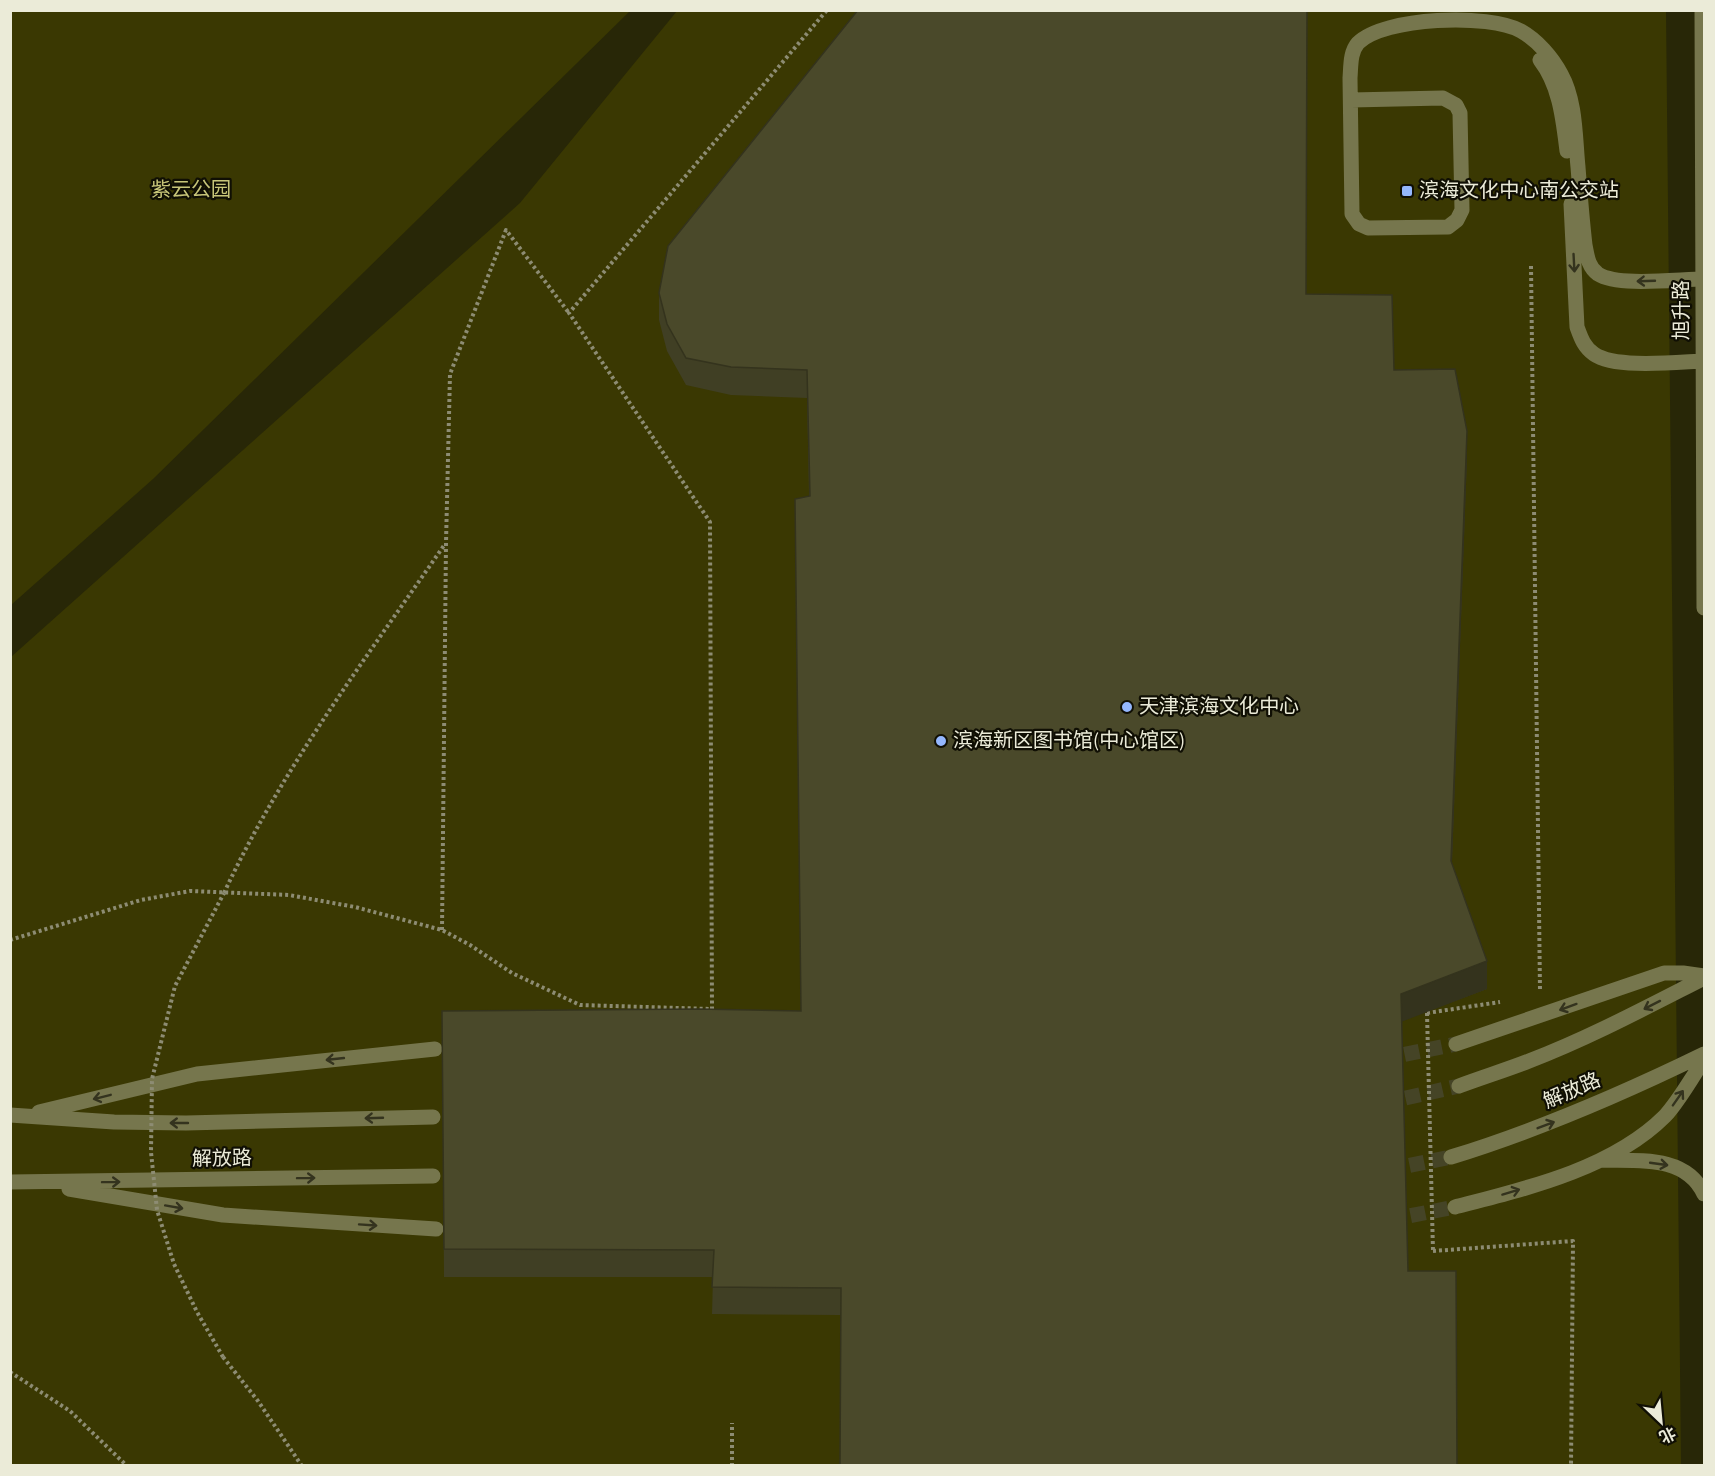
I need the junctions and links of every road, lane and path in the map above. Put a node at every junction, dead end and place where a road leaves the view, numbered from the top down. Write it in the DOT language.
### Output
graph roads {
  1 [pos="827,10"];
  2 [pos="1702,10"];
  3 [pos="1351,57"];
  4 [pos="1351,100"];
  5 [pos="1531,266"];
  6 [pos="1703,279"];
  7 [pos="569,313"];
  8 [pos="1704,361"];
  9 [pos="446,543"];
  10 [pos="1704,608"];
  11 [pos="224,893"];
  12 [pos="442,930"];
  13 [pos="10,940"];
  14 [pos="1704,977"];
  15 [pos="1540,996"];
  16 [pos="1506,1001"];
  17 [pos="1456,1044"];
  18 [pos="435,1049"];
  19 [pos="1704,1054"];
  20 [pos="1704,1060"];
  21 [pos="1459,1086"];
  22 [pos="17,1116"];
  23 [pos="433,1117"];
  24 [pos="1451,1157"];
  25 [pos="1602,1160"];
  26 [pos="434,1176"];
  27 [pos="10,1182"];
  28 [pos="34,1183"];
  29 [pos="1704,1194"];
  30 [pos="1455,1207"];
  31 [pos="436,1229"];
  32 [pos="10,1372"];
  33 [pos="732,1423"];
  34 [pos="127,1466"];
  35 [pos="302,1466"];
  36 [pos="732,1466"];
  37 [pos="1571,1466"];
  1 -- 7 [label="path"];
  2 -- 6 [label="street, 旭升路"];
  3 -- 4 [label="street"];
  6 -- 3 [label="street, one-way"];
  3 -- 8 [label="street, one-way"];
  4 -- 4 [label="street"];
  5 -- 15 [label="path"];
  6 -- 8 [label="street, 旭升路"];
  7 -- 9 [label="path"];
  7 -- 12 [label="path"];
  8 -- 10 [label="street, 旭升路"];
  9 -- 11 [label="path"];
  9 -- 12 [label="path"];
  11 -- 12 [label="path"];
  11 -- 13 [label="path"];
  11 -- 35 [label="path, bridge"];
  14 -- 17 [label="street, one-way"];
  14 -- 21 [label="street, one-way"];
  16 -- 37 [label="path, bridge"];
  18 -- 22 [label="street, one-way"];
  24 -- 19 [label="street, 解放路, one-way"];
  25 -- 20 [label="street, one-way"];
  23 -- 22 [label="street, 解放路, one-way"];
  25 -- 29 [label="street, one-way"];
  30 -- 25 [label="street, one-way"];
  28 -- 26 [label="street, 解放路, one-way"];
  27 -- 28 [label="street, 解放路"];
  28 -- 31 [label="street, one-way"];
  32 -- 34 [label="path"];
  33 -- 36 [label="path"];
}
